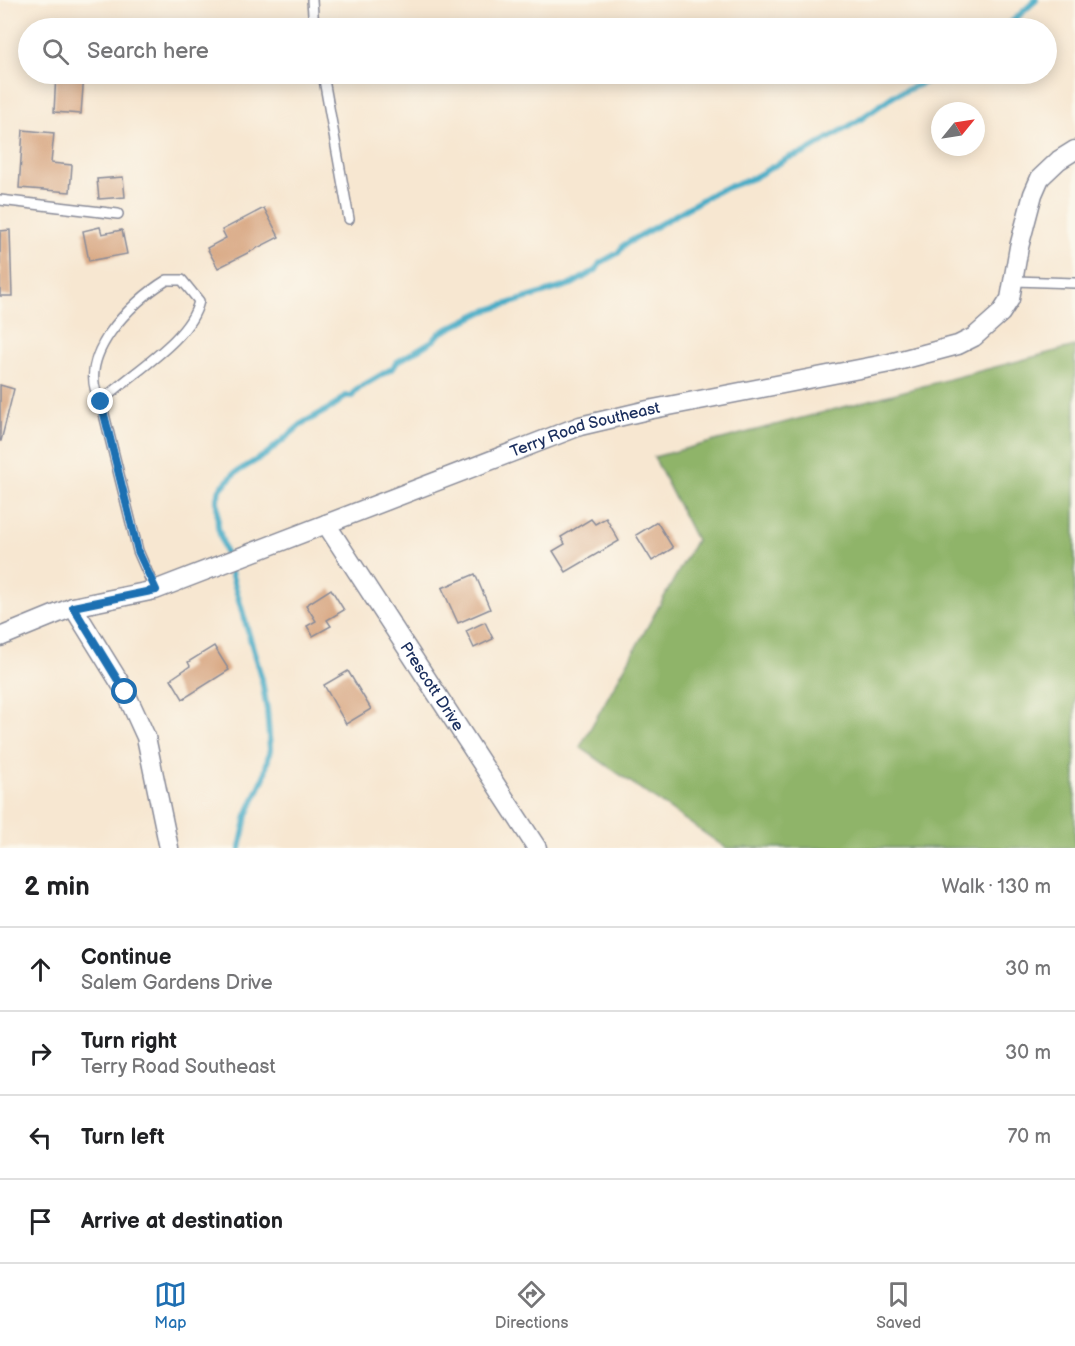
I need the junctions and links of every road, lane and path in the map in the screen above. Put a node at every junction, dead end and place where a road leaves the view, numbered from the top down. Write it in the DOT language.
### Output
graph roads {
  1 [pos="312,0"];
  2 [pos="313,18"];
  3 [pos="325,84"];
  4 [pos="1075,150"];
  5 [pos="0,200"];
  6 [pos="118,214"];
  7 [pos="349,219"];
  8 [pos="1015,281"];
  9 [pos="1075,283"];
  10 [pos="101,402"];
  11 [pos="326,524"];
  12 [pos="156,590"];
  13 [pos="73,607"];
  14 [pos="0,637"];
  15 [pos="169,848"];
  16 [pos="537,848"];
  1 -- 2 [label="lane"];
  3 -- 7 [label="lane"];
  4 -- 8 [label="street, Terry Road Southeast"];
  5 -- 6 [label="lane"];
  8 -- 9 [label="lane"];
  8 -- 11 [label="street, Terry Road Southeast"];
  10 -- 10 [label="lane"];
  10 -- 12 [label="lane"];
  11 -- 12 [label="street, Terry Road Southeast"];
  11 -- 16 [label="street, Prescott Drive"];
  12 -- 13 [label="street, Terry Road Southeast"];
  13 -- 14 [label="street, Terry Road Southeast"];
  13 -- 15 [label="street"];
}
